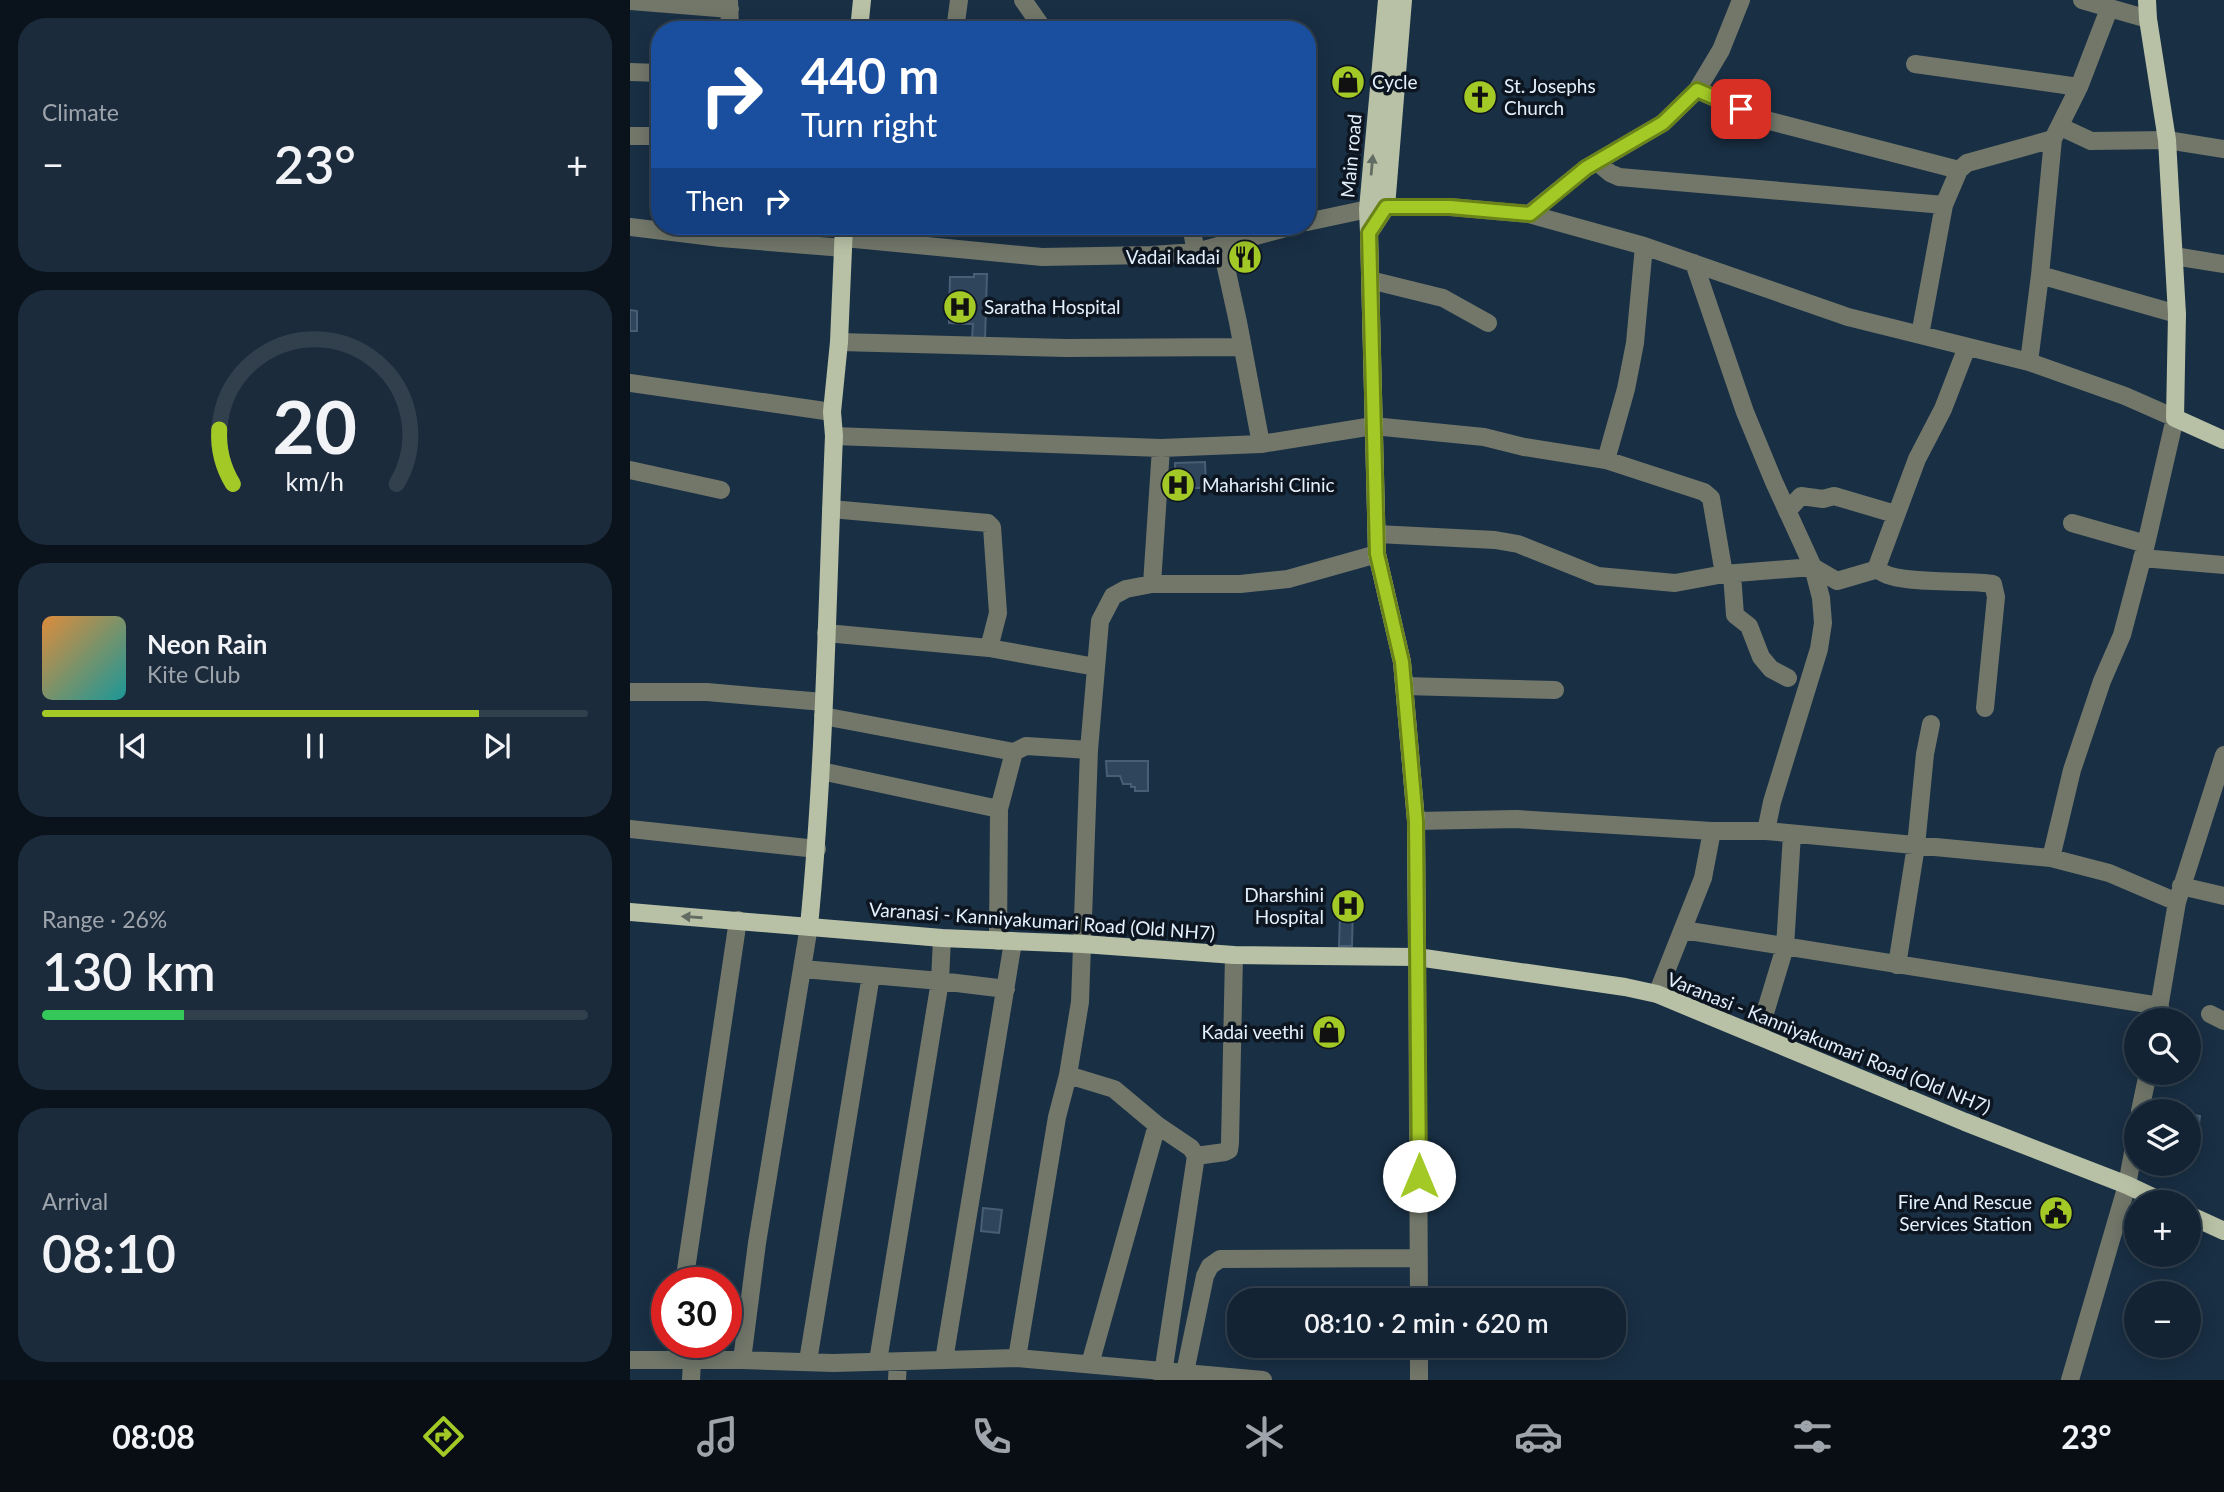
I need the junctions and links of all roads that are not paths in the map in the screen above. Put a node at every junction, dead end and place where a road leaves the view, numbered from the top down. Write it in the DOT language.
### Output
graph roads {
  1 [pos="862,0"];
  2 [pos="959,0"];
  3 [pos="1023,0"];
  4 [pos="1387,0"];
  5 [pos="1403,0"];
  6 [pos="1741,0"];
  7 [pos="2082,0"];
  8 [pos="2147,0"];
  9 [pos="630,1"];
  10 [pos="729,5"];
  11 [pos="2109,9"];
  12 [pos="2148,19"];
  13 [pos="860,21"];
  14 [pos="956,21"];
  15 [pos="1038,21"];
  16 [pos="1915,64"];
  17 [pos="630,72"];
  18 [pos="651,73"];
  19 [pos="2079,87"];
  20 [pos="1697,90"];
  21 [pos="2057,133"];
  22 [pos="630,136"];
  23 [pos="651,136"];
  24 [pos="2167,140"];
  25 [pos="2224,149"];
  26 [pos="1597,162"];
  27 [pos="1959,170"];
  28 [pos="1944,205"];
  29 [pos="1386,207"];
  30 [pos="1368,209"];
  31 [pos="1530,214"];
  32 [pos="1316,220"];
  33 [pos="630,227"];
  34 [pos="651,228"];
  35 [pos="1369,233"];
  36 [pos="794,235"];
  37 [pos="1193,235"];
  38 [pos="1259,235"];
  39 [pos="843,237"];
  40 [pos="1221,245"];
  41 [pos="1644,246"];
  42 [pos="1196,252"];
  43 [pos="2174,256"];
  44 [pos="1694,263"];
  45 [pos="2224,264"];
  46 [pos="2040,275"];
  47 [pos="1370,280"];
  48 [pos="2178,314"];
  49 [pos="1488,323"];
  50 [pos="1920,335"];
  51 [pos="839,342"];
  52 [pos="1243,347"];
  53 [pos="1966,347"];
  54 [pos="2029,362"];
  55 [pos="630,383"];
  56 [pos="832,412"];
  57 [pos="2175,418"];
  58 [pos="1373,426"];
  59 [pos="834,436"];
  60 [pos="2224,440"];
  61 [pos="1261,444"];
  62 [pos="1161,448"];
  63 [pos="1606,460"];
  64 [pos="630,470"];
  65 [pos="721,490"];
  66 [pos="831,509"];
  67 [pos="1787,511"];
  68 [pos="1895,514"];
  69 [pos="2072,523"];
  70 [pos="1377,534"];
  71 [pos="2144,551"];
  72 [pos="1377,554"];
  73 [pos="2224,565"];
  74 [pos="1813,567"];
  75 [pos="1878,569"];
  76 [pos="1728,574"];
  77 [pos="1152,584"];
  78 [pos="826,633"];
  79 [pos="989,648"];
  80 [pos="1096,667"];
  81 [pos="1788,678"];
  82 [pos="1404,686"];
  83 [pos="1555,690"];
  84 [pos="630,692"];
  85 [pos="1985,708"];
  86 [pos="823,709"];
  87 [pos="1931,724"];
  88 [pos="1089,750"];
  89 [pos="1014,752"];
  90 [pos="2224,755"];
  91 [pos="821,771"];
  92 [pos="2217,798"];
  93 [pos="999,809"];
  94 [pos="1416,821"];
  95 [pos="630,829"];
  96 [pos="1712,831"];
  97 [pos="1766,831"];
  98 [pos="1792,834"];
  99 [pos="1916,846"];
  100 [pos="817,849"];
  101 [pos="2050,858"];
  102 [pos="2179,894"];
  103 [pos="2224,896"];
  104 [pos="630,912"];
  105 [pos="738,920"];
  106 [pos="809,926"];
  107 [pos="1683,930"];
  108 [pos="942,938"];
  109 [pos="1006,941"];
  110 [pos="1083,944"];
  111 [pos="1785,947"];
  112 [pos="1234,955"];
  113 [pos="1417,957"];
  114 [pos="1897,965"];
  115 [pos="803,970"];
  116 [pos="871,975"];
  117 [pos="940,981"];
  118 [pos="1006,989"];
  119 [pos="1657,994"];
  120 [pos="2132,1008"];
  121 [pos="2160,1008"];
  122 [pos="1758,1036"];
  123 [pos="1068,1075"];
  124 [pos="1157,1125"];
  125 [pos="1196,1156"];
  126 [pos="2129,1176"];
  127 [pos="2127,1185"];
  128 [pos="2138,1190"];
  129 [pos="2201,1220"];
  130 [pos="2224,1231"];
  131 [pos="1419,1258"];
  132 [pos="686,1267"];
  133 [pos="1419,1288"];
  134 [pos="651,1356"];
  135 [pos="686,1358"];
  136 [pos="1017,1358"];
  137 [pos="1419,1358"];
  138 [pos="630,1360"];
  139 [pos="742,1360"];
  140 [pos="944,1360"];
  141 [pos="692,1361"];
  142 [pos="808,1361"];
  143 [pos="878,1361"];
  144 [pos="1090,1364"];
  145 [pos="833,1371"];
  146 [pos="897,1371"];
  147 [pos="1185,1372"];
  148 [pos="1163,1376"];
  149 [pos="691,1380"];
  150 [pos="1263,1380"];
  151 [pos="1419,1380"];
  152 [pos="2070,1380"];
  1 -- 13 [label="main road"];
  2 -- 14 [label="street"];
  3 -- 15 [label="street"];
  30 -- 4 [label="main road, Main road, one-way"];
  5 -- 29 [label="main road, Main road"];
  6 -- 20 [label="street"];
  7 -- 11 [label="street"];
  8 -- 12 [label="main road"];
  9 -- 10 [label="street"];
  11 -- 12 [label="street"];
  11 -- 19 [label="street"];
  12 -- 24 [label="main road"];
  16 -- 19 [label="street"];
  17 -- 18 [label="street"];
  19 -- 21 [label="street"];
  20 -- 26 [label="street"];
  20 -- 27 [label="street"];
  21 -- 24 [label="street"];
  21 -- 27 [label="street"];
  21 -- 46 [label="street"];
  22 -- 23 [label="street"];
  24 -- 25 [label="street"];
  24 -- 43 [label="main road"];
  26 -- 28 [label="street"];
  26 -- 31 [label="street"];
  27 -- 28 [label="street"];
  28 -- 50 [label="street"];
  29 -- 30 [label="street"];
  29 -- 31 [label="street"];
  29 -- 35 [label="main road"];
  30 -- 32 [label="street"];
  30 -- 35 [label="main road, Main road"];
  31 -- 41 [label="street"];
  33 -- 34 [label="street"];
  35 -- 47 [label="main road, Main road"];
  36 -- 39 [label="street"];
  37 -- 42 [label="street"];
  38 -- 40 [label="street"];
  39 -- 42 [label="street"];
  39 -- 51 [label="main road"];
  40 -- 42 [label="street"];
  40 -- 52 [label="street"];
  41 -- 44 [label="street"];
  41 -- 63 [label="street"];
  43 -- 45 [label="street"];
  43 -- 48 [label="main road"];
  44 -- 50 [label="street"];
  44 -- 67 [label="street"];
  46 -- 48 [label="street"];
  46 -- 54 [label="street"];
  47 -- 49 [label="street"];
  47 -- 58 [label="main road, Main road"];
  48 -- 57 [label="main road"];
  50 -- 53 [label="street"];
  51 -- 52 [label="street"];
  51 -- 56 [label="main road"];
  52 -- 61 [label="street"];
  53 -- 54 [label="street"];
  53 -- 68 [label="street"];
  54 -- 57 [label="street"];
  55 -- 56 [label="street"];
  56 -- 59 [label="main road"];
  57 -- 60 [label="main road"];
  57 -- 71 [label="street"];
  58 -- 61 [label="street"];
  58 -- 63 [label="street"];
  58 -- 70 [label="main road, Main road"];
  59 -- 62 [label="street"];
  59 -- 66 [label="main road"];
  61 -- 62 [label="street"];
  62 -- 77 [label="street"];
  63 -- 76 [label="street"];
  64 -- 65 [label="street"];
  66 -- 78 [label="main road"];
  66 -- 79 [label="street"];
  67 -- 68 [label="street"];
  67 -- 74 [label="street"];
  68 -- 75 [label="street"];
  69 -- 71 [label="street"];
  70 -- 72 [label="main road, Main road"];
  70 -- 76 [label="street"];
  71 -- 73 [label="street"];
  71 -- 101 [label="street"];
  72 -- 77 [label="street"];
  72 -- 82 [label="main road, Main road"];
  74 -- 75 [label="street"];
  74 -- 76 [label="street"];
  74 -- 97 [label="street"];
  75 -- 85 [label="street"];
  76 -- 81 [label="street"];
  77 -- 80 [label="street"];
  78 -- 79 [label="street"];
  78 -- 86 [label="main road"];
  79 -- 80 [label="street"];
  80 -- 88 [label="street"];
  82 -- 83 [label="street"];
  82 -- 94 [label="main road, Main road"];
  84 -- 86 [label="street"];
  86 -- 89 [label="street"];
  86 -- 91 [label="main road"];
  87 -- 99 [label="street"];
  88 -- 89 [label="street"];
  88 -- 110 [label="street"];
  89 -- 93 [label="street"];
  90 -- 92 [label="street"];
  91 -- 93 [label="street"];
  91 -- 100 [label="main road"];
  92 -- 102 [label="street"];
  93 -- 109 [label="street"];
  94 -- 96 [label="street"];
  94 -- 113 [label="main road, Main road"];
  95 -- 100 [label="street"];
  96 -- 97 [label="street"];
  96 -- 107 [label="street"];
  97 -- 98 [label="street"];
  98 -- 99 [label="street"];
  98 -- 111 [label="street"];
  99 -- 101 [label="street"];
  99 -- 114 [label="street"];
  100 -- 106 [label="main road"];
  101 -- 102 [label="street"];
  102 -- 103 [label="street"];
  102 -- 121 [label="street"];
  105 -- 104 [label="main road, Varanasi - Kanniyakumari Road (Old NH7), one-way"];
  105 -- 106 [label="main road, Varanasi - Kanniyakumari Road (Old NH7)"];
  105 -- 132 [label="street"];
  106 -- 108 [label="main road, Varanasi - Kanniyakumari Road (Old NH7)"];
  106 -- 115 [label="street"];
  107 -- 111 [label="street"];
  107 -- 119 [label="street"];
  108 -- 109 [label="main road, Varanasi - Kanniyakumari Road (Old NH7)"];
  108 -- 117 [label="street"];
  109 -- 110 [label="main road, Varanasi - Kanniyakumari Road (Old NH7)"];
  109 -- 118 [label="street"];
  110 -- 112 [label="main road, Varanasi - Kanniyakumari Road (Old NH7)"];
  110 -- 123 [label="street"];
  111 -- 114 [label="street"];
  111 -- 122 [label="street"];
  112 -- 113 [label="main road, Varanasi - Kanniyakumari Road (Old NH7)"];
  112 -- 125 [label="street"];
  113 -- 119 [label="main road, Varanasi - Kanniyakumari Road (Old NH7)"];
  113 -- 131 [label="street"];
  114 -- 120 [label="street"];
  115 -- 116 [label="street"];
  115 -- 139 [label="street"];
  116 -- 117 [label="street"];
  116 -- 142 [label="street"];
  117 -- 118 [label="street"];
  117 -- 143 [label="street"];
  118 -- 140 [label="street"];
  119 -- 122 [label="main road, Varanasi - Kanniyakumari Road (Old NH7)"];
  122 -- 127 [label="main road, Varanasi - Kanniyakumari Road (Old NH7)"];
  123 -- 124 [label="street"];
  123 -- 136 [label="street"];
  124 -- 125 [label="street"];
  124 -- 144 [label="street"];
  125 -- 148 [label="street"];
  126 -- 127 [label="street"];
  127 -- 128 [label="main road, Varanasi - Kanniyakumari Road (Old NH7)"];
  127 -- 152 [label="street"];
  129 -- 130 [label="main road"];
  131 -- 133 [label="street"];
  131 -- 147 [label="street"];
  134 -- 138 [label="street"];
  135 -- 141 [label="street"];
  136 -- 140 [label="street"];
  136 -- 144 [label="street"];
  137 -- 151 [label="street"];
  139 -- 141 [label="street"];
  139 -- 142 [label="street"];
  140 -- 146 [label="street"];
  141 -- 149 [label="street"];
  142 -- 145 [label="street"];
  143 -- 145 [label="street"];
  143 -- 146 [label="street"];
  144 -- 148 [label="street"];
  147 -- 148 [label="street"];
  147 -- 150 [label="street"];
}
